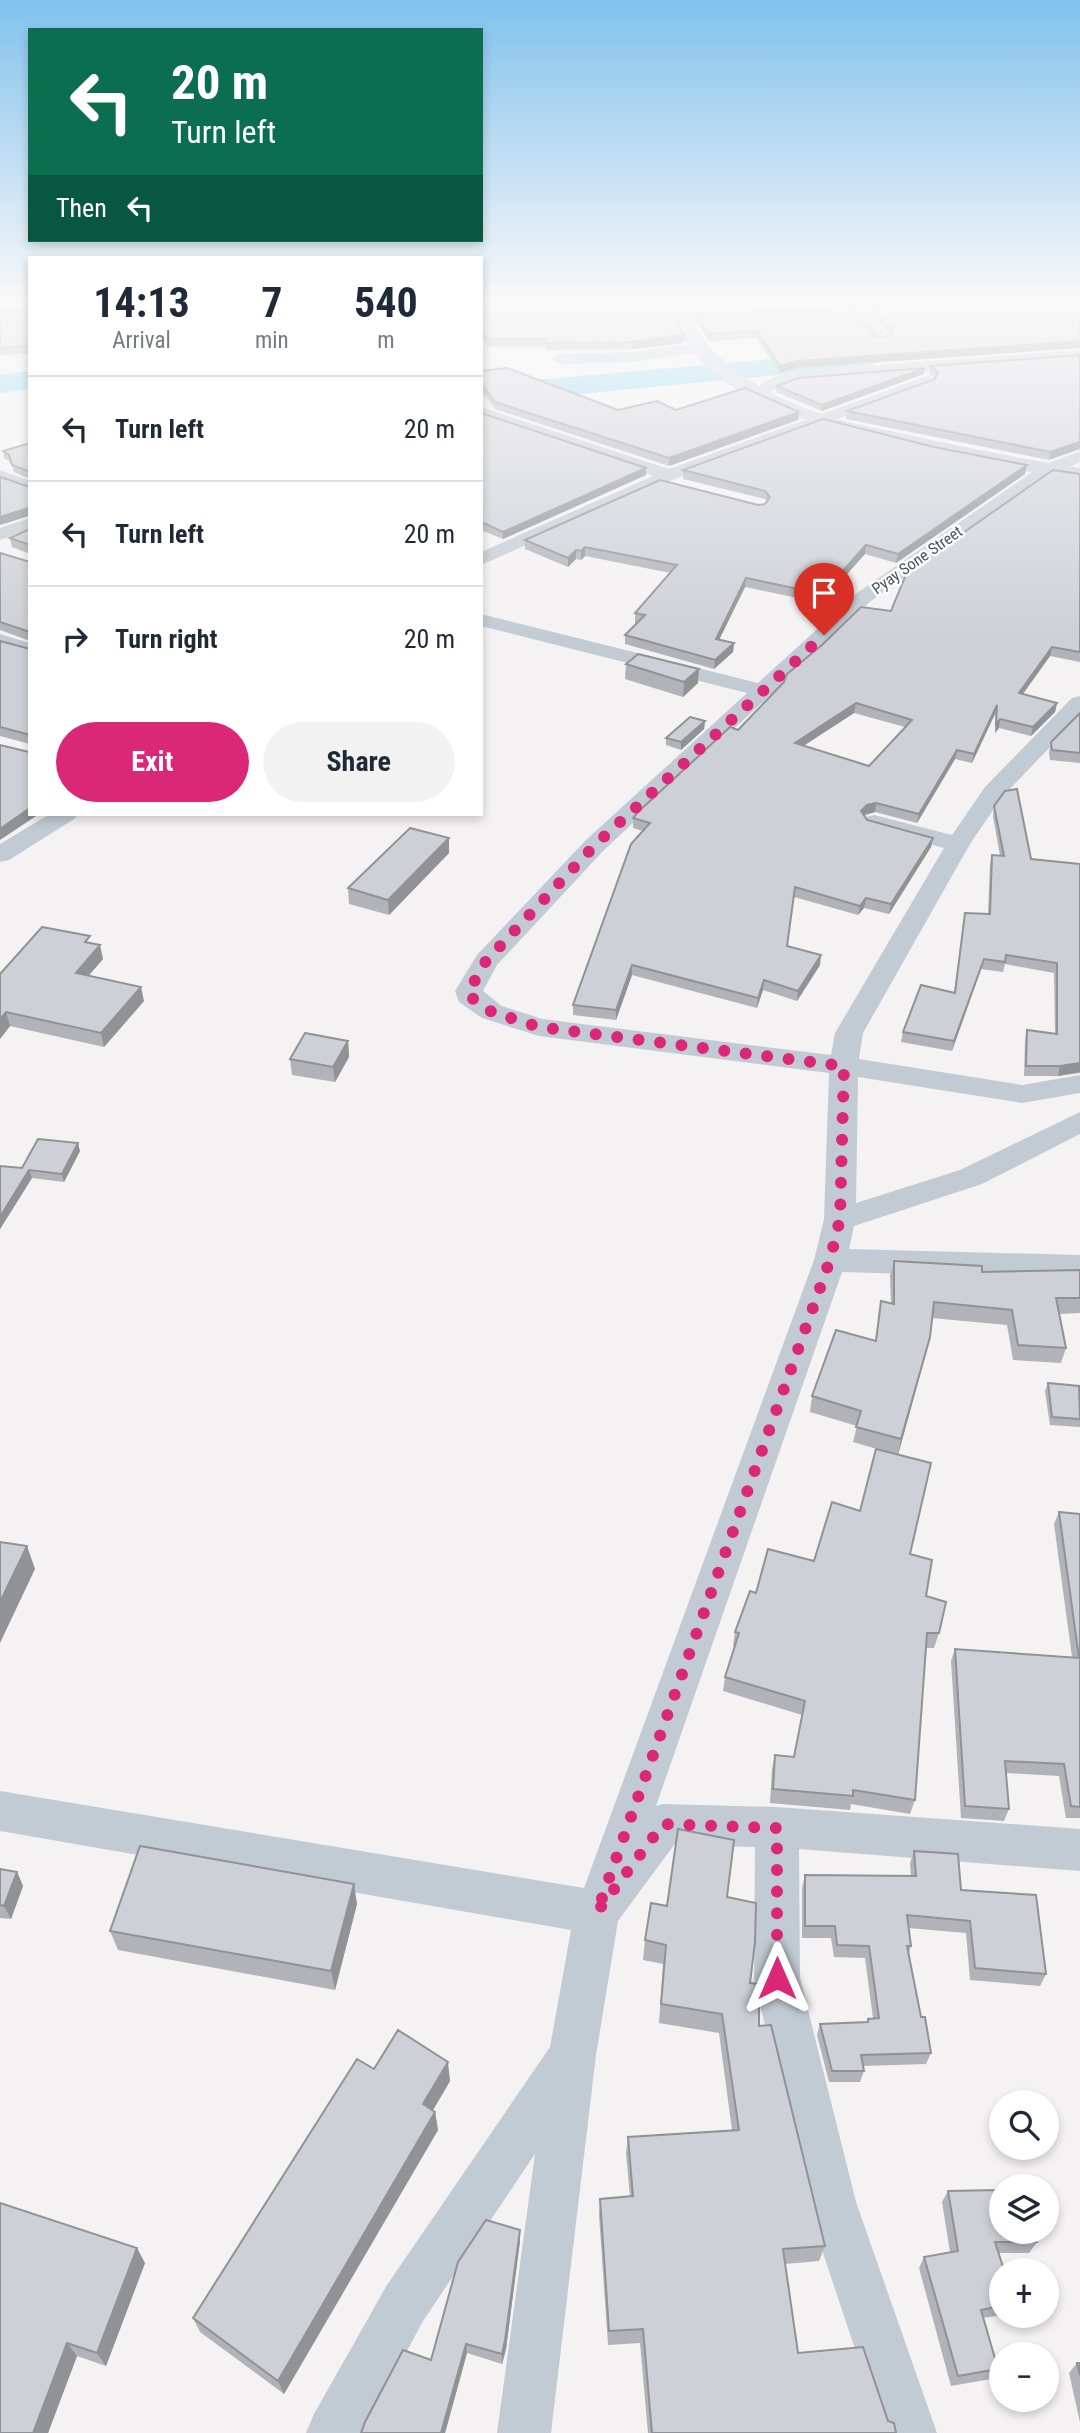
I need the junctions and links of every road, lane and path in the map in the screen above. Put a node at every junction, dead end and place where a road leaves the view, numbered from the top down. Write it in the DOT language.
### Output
graph roads {
  1 [pos="483,413"];
  2 [pos="804,413"];
  3 [pos="837,413"];
  4 [pos="818,419"];
  5 [pos="1080,456"];
  6 [pos="1046,470"];
  7 [pos="1080,474"];
  8 [pos="0,475"];
  9 [pos="669,481"];
  10 [pos="28,486"];
  11 [pos="28,524"];
  12 [pos="0,534"];
  13 [pos="483,541"];
  14 [pos="502,548"];
  15 [pos="483,558"];
  16 [pos="483,621"];
  17 [pos="0,640"];
  18 [pos="28,649"];
  19 [pos="762,691"];
  20 [pos="1080,703"];
  21 [pos="63,816"];
  22 [pos="874,822"];
  23 [pos="958,844"];
  24 [pos="0,855"];
  25 [pos="844,1066"];
  26 [pos="1080,1084"];
  27 [pos="1080,1122"];
  28 [pos="840,1219"];
  29 [pos="830,1260"];
  30 [pos="1080,1267"];
  31 [pos="0,1811"];
  32 [pos="777,1828"];
  33 [pos="1080,1850"];
  34 [pos="597,1912"];
  35 [pos="572,2055"];
  36 [pos="333,2433"];
  37 [pos="524,2433"];
  38 [pos="910,2433"];
  1 -- 9 [label="street"];
  2 -- 4 [label="street"];
  3 -- 4 [label="street"];
  4 -- 6 [label="street"];
  4 -- 9 [label="street"];
  5 -- 6 [label="street, Pyay Sone Street"];
  6 -- 7 [label="street"];
  6 -- 19 [label="street, Pyay Sone Street"];
  8 -- 10 [label="street"];
  9 -- 14 [label="street"];
  11 -- 12 [label="street"];
  13 -- 14 [label="street"];
  14 -- 15 [label="street"];
  16 -- 19 [label="street"];
  17 -- 18 [label="street"];
  19 -- 25 [label="street, Pyay Sone Street"];
  20 -- 23 [label="street"];
  21 -- 24 [label="street"];
  22 -- 23 [label="street"];
  23 -- 25 [label="street"];
  25 -- 26 [label="street"];
  25 -- 28 [label="street"];
  27 -- 28 [label="street"];
  28 -- 29 [label="street"];
  29 -- 30 [label="street"];
  29 -- 34 [label="street"];
  31 -- 34 [label="street"];
  32 -- 33 [label="street"];
  32 -- 34 [label="street"];
  32 -- 38 [label="street"];
  34 -- 35 [label="street"];
  35 -- 36 [label="street"];
  35 -- 37 [label="street"];
}
